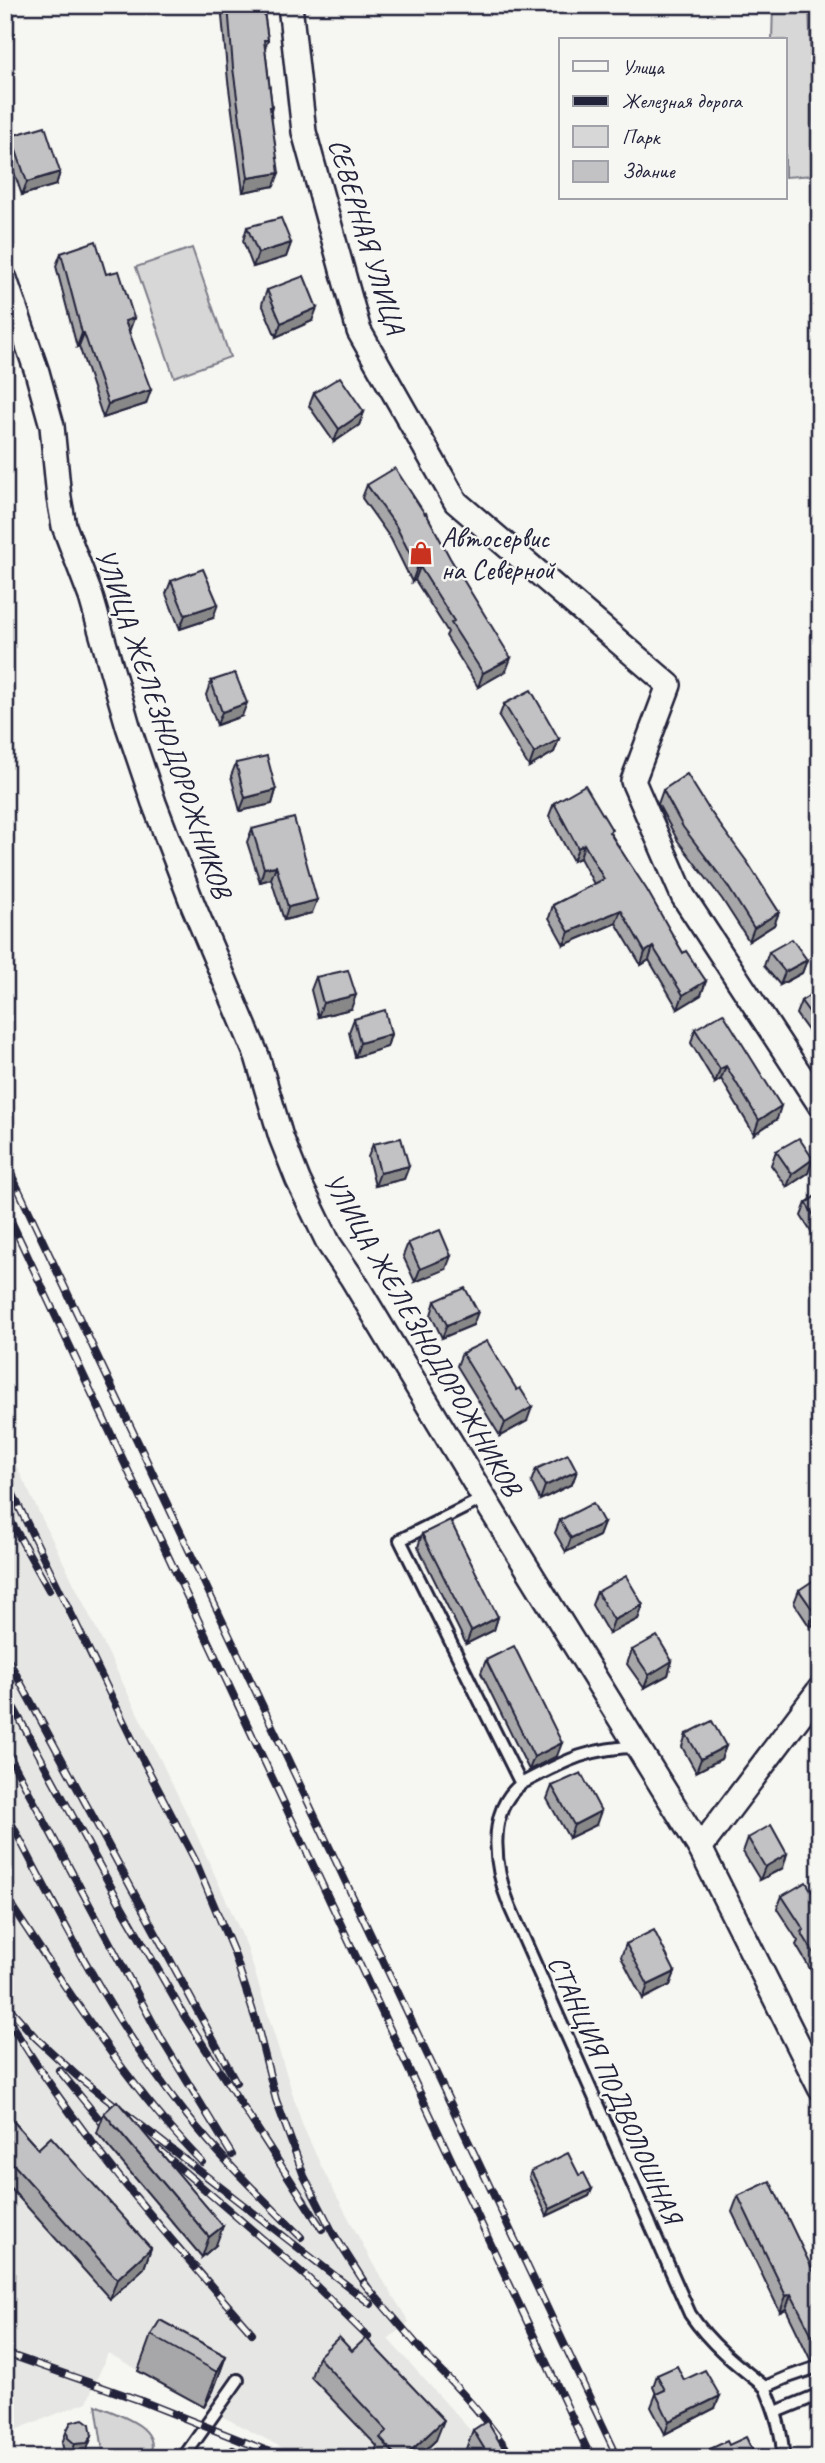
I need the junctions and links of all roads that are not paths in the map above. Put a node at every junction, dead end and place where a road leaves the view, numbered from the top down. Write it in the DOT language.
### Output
graph roads {
  1 [pos="290,5"];
  2 [pos="5,279"];
  3 [pos="820,1105"];
  4 [pos="484,1498"];
  5 [pos="820,1689"];
  6 [pos="638,1747"];
  7 [pos="521,1784"];
  8 [pos="700,1848"];
  9 [pos="820,2088"];
  10 [pos="820,2366"];
  11 [pos="238,2380"];
  12 [pos="765,2387"];
  13 [pos="820,2394"];
  14 [pos="776,2412"];
  15 [pos="183,2458"];
  16 [pos="783,2458"];
  1 -- 3 [label="street, СЕВЕРНАЯ УЛИЦА"];
  2 -- 4 [label="street, УЛИЦА ЖЕЛЕЗНОДОРОЖНИКОВ"];
  4 -- 6 [label="street, УЛИЦА ЖЕЛЕЗНОДОРОЖНИКОВ"];
  4 -- 7 [label="lane"];
  5 -- 8 [label="street"];
  6 -- 7 [label="lane"];
  6 -- 8 [label="street, УЛИЦА ЖЕЛЕЗНОДОРОЖНИКОВ"];
  7 -- 12 [label="lane, СТАНЦИЯ ПОДВОЛОШНАЯ"];
  8 -- 9 [label="street, УЛИЦА ЖЕЛЕЗНОДОРОЖНИКОВ"];
  10 -- 12 [label="lane"];
  11 -- 15 [label="lane"];
  12 -- 14 [label="lane"];
  13 -- 14 [label="lane"];
  14 -- 16 [label="lane"];
}
